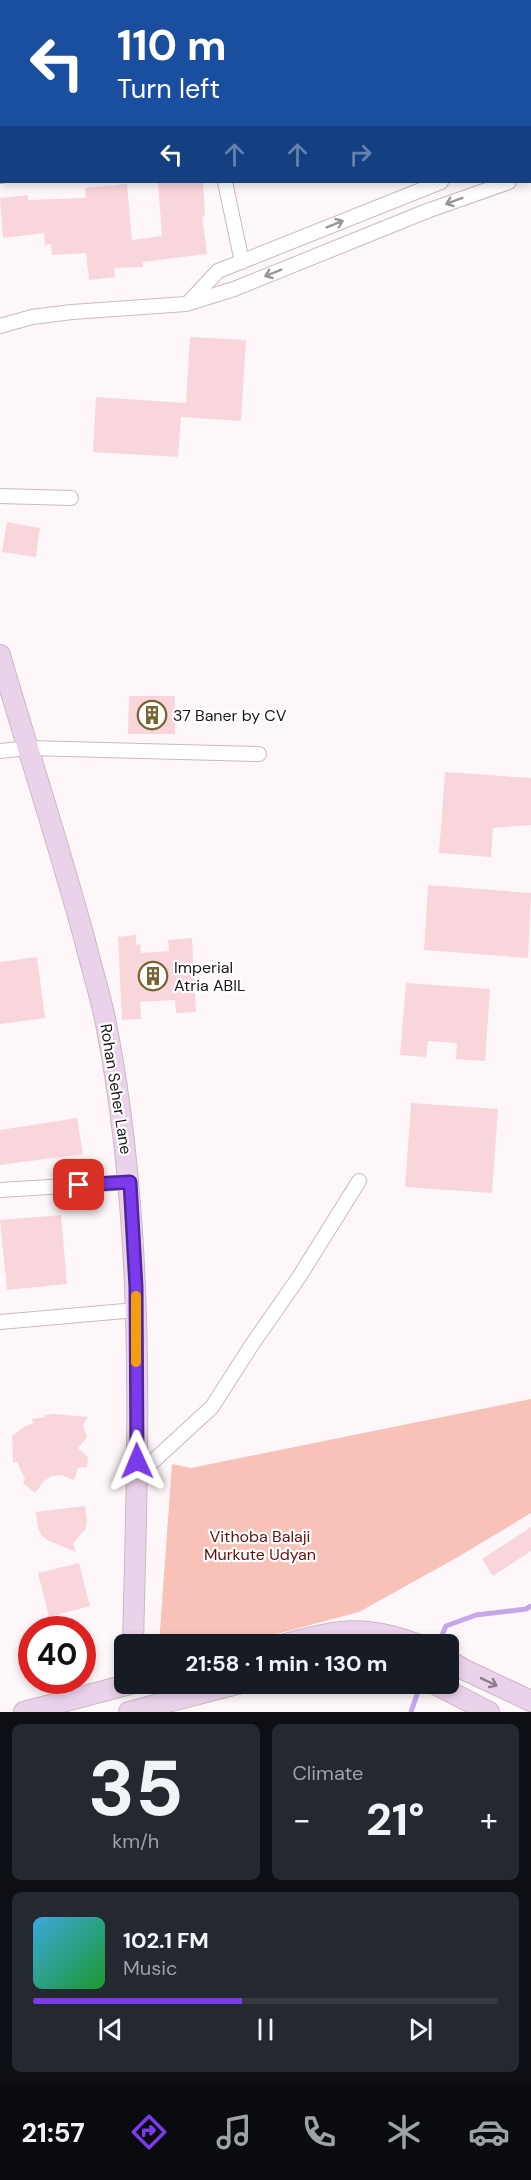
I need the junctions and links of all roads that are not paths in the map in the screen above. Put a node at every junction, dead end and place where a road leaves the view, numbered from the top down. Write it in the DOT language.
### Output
graph roads {
  1 [pos="225,183"];
  2 [pos="439,183"];
  3 [pos="506,183"];
  4 [pos="242,262"];
  5 [pos="186,304"];
  6 [pos="0,326"];
  7 [pos="0,496"];
  8 [pos="71,498"];
  9 [pos="0,655"];
  10 [pos="28,748"];
  11 [pos="0,751"];
  12 [pos="259,754"];
  13 [pos="359,1181"];
  14 [pos="130,1182"];
  15 [pos="0,1190"];
  16 [pos="136,1310"];
  17 [pos="0,1322"];
  18 [pos="137,1476"];
  19 [pos="133,1634"];
  20 [pos="324,1634"];
  21 [pos="388,1634"];
  22 [pos="459,1666"];
  23 [pos="114,1688"];
  24 [pos="137,1694"];
  25 [pos="200,1694"];
  26 [pos="454,1694"];
  27 [pos="531,1701"];
  28 [pos="140,1710"];
  29 [pos="24,1712"];
  30 [pos="489,1712"];
  1 -- 4 [label="street"];
  4 -- 2 [label="street, one-way"];
  3 -- 5 [label="street, one-way"];
  4 -- 5 [label="street"];
  5 -- 6 [label="street"];
  7 -- 8 [label="street"];
  9 -- 10 [label="street, Rohan Seher Lane"];
  10 -- 11 [label="street"];
  10 -- 12 [label="street"];
  10 -- 14 [label="street, Rohan Seher Lane"];
  13 -- 18 [label="street"];
  14 -- 15 [label="street"];
  14 -- 16 [label="street, Rohan Seher Lane"];
  16 -- 17 [label="street"];
  16 -- 18 [label="street, Rohan Seher Lane"];
  18 -- 19 [label="street, Rohan Seher Lane"];
  20 -- 21 [label="street"];
  22 -- 27 [label="street, one-way"];
  23 -- 29 [label="street"];
  24 -- 28 [label="street"];
  25 -- 28 [label="street"];
  26 -- 30 [label="street"];
}
